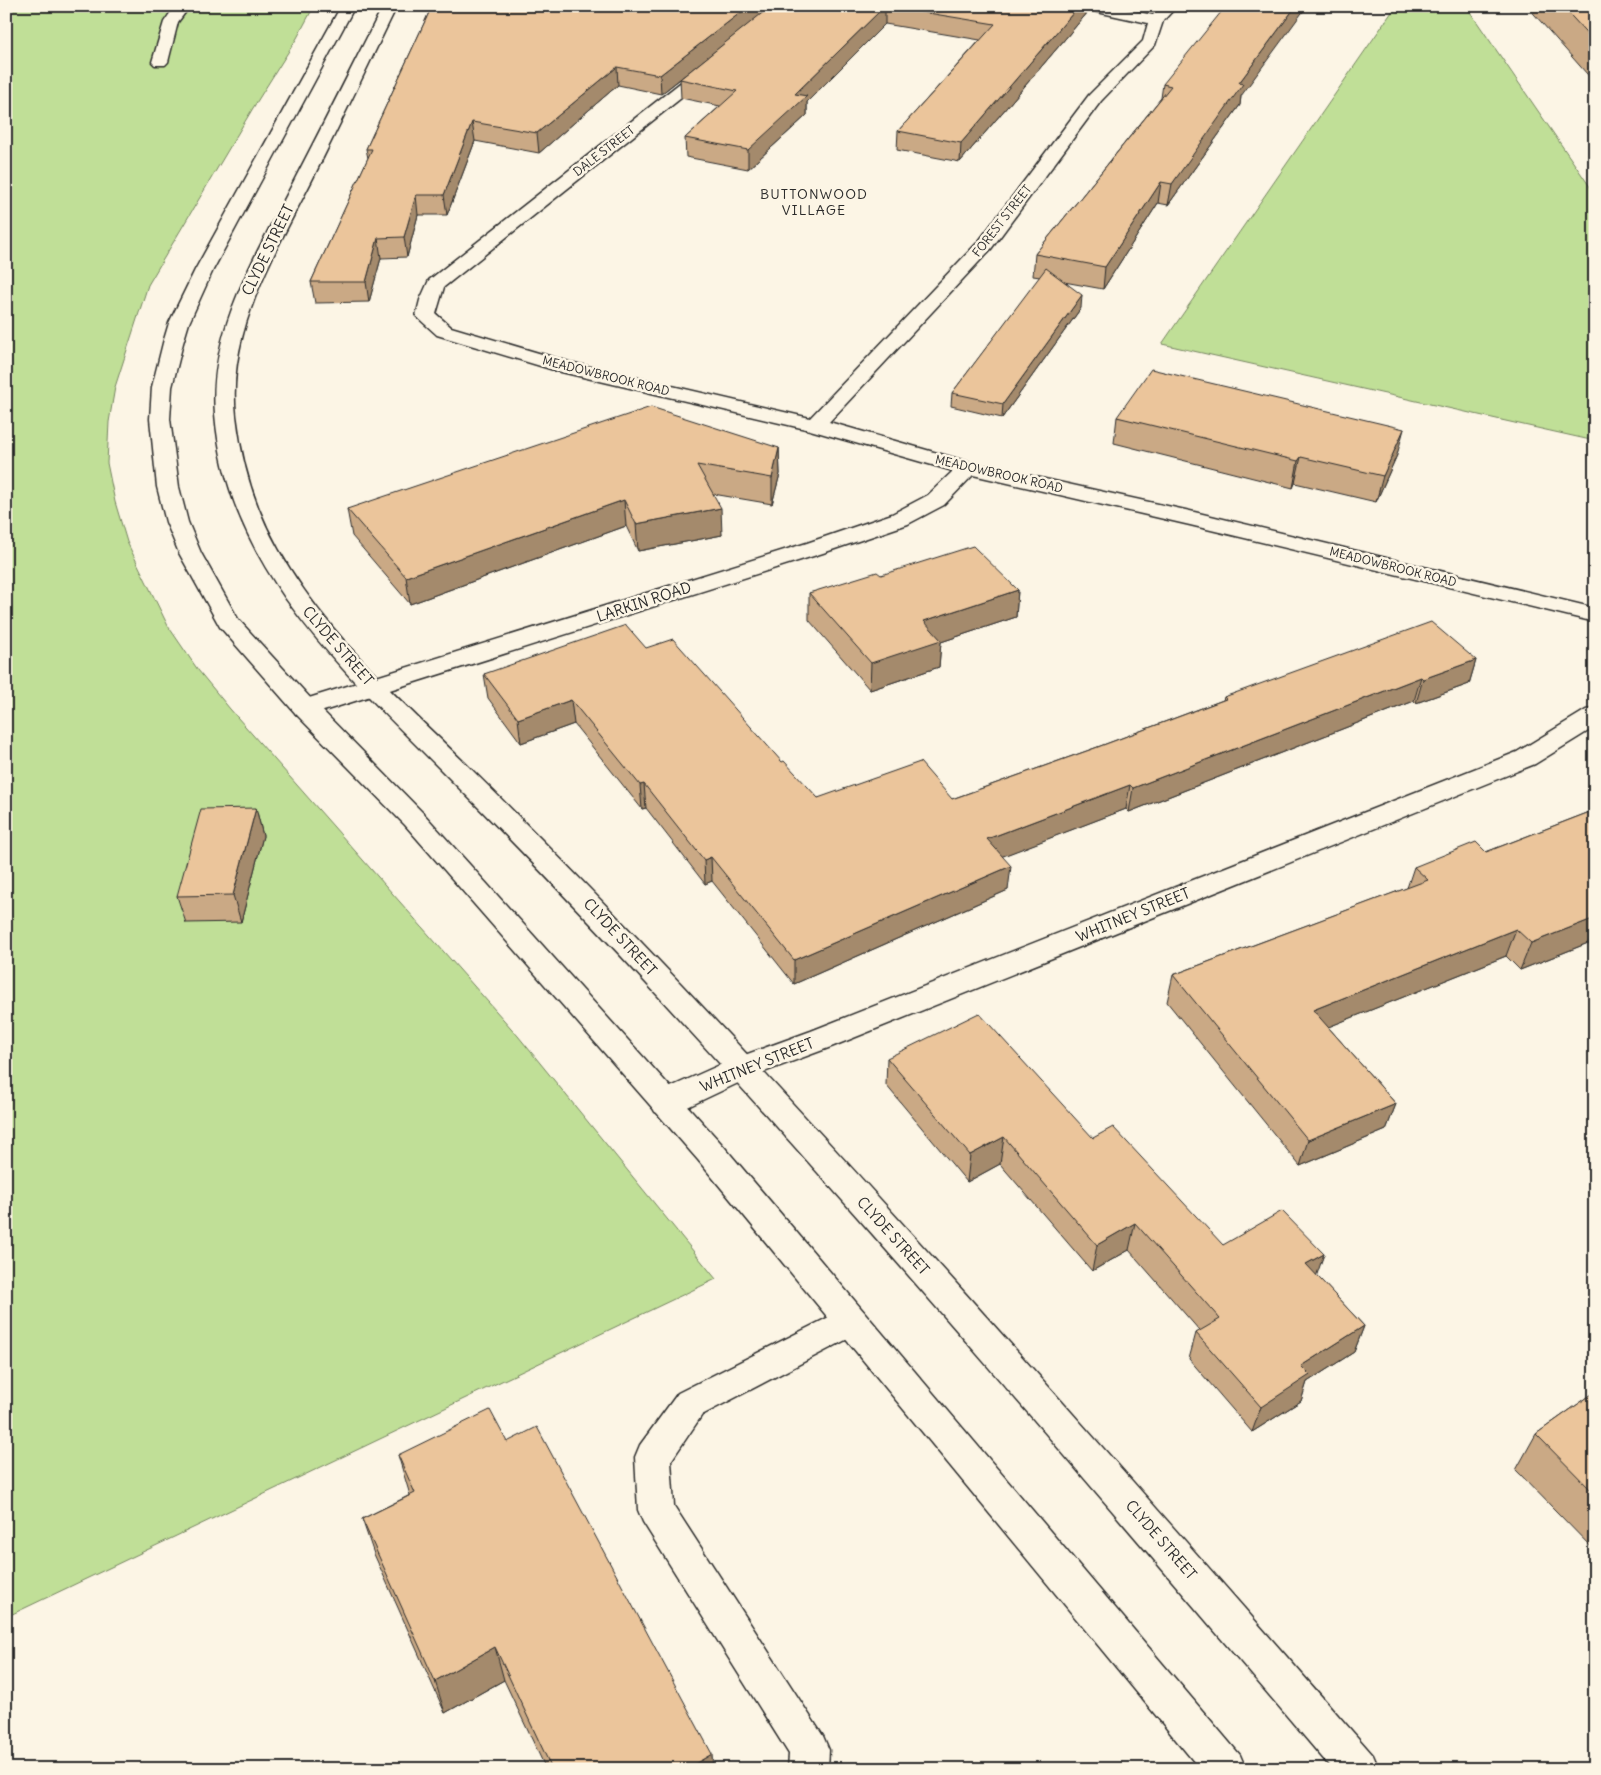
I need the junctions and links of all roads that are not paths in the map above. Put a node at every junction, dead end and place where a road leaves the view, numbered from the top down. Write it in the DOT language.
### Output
graph roads {
  1 [pos="183,6"];
  2 [pos="348,6"];
  3 [pos="390,6"];
  4 [pos="1088,6"];
  5 [pos="1170,6"];
  6 [pos="1156,20"];
  7 [pos="724,55"];
  8 [pos="160,62"];
  9 [pos="429,300"];
  10 [pos="815,425"];
  11 [pos="968,468"];
  12 [pos="1595,615"];
  13 [pos="372,687"];
  14 [pos="305,708"];
  15 [pos="1595,716"];
  16 [pos="742,1068"];
  17 [pos="666,1102"];
  18 [pos="851,1321"];
  19 [pos="808,1769"];
  20 [pos="1226,1769"];
  21 [pos="1359,1769"];
  1 -- 8 [label="main road"];
  2 -- 14 [label="main road"];
  3 -- 13 [label="main road, CLYDE STREET"];
  4 -- 6 [label="main road"];
  5 -- 6 [label="main road, FOREST STREET"];
  6 -- 10 [label="main road, FOREST STREET"];
  7 -- 9 [label="main road, DALE STREET"];
  9 -- 10 [label="main road, MEADOWBROOK ROAD"];
  10 -- 11 [label="main road, MEADOWBROOK ROAD"];
  11 -- 12 [label="main road, MEADOWBROOK ROAD"];
  11 -- 13 [label="main road, LARKIN ROAD"];
  13 -- 14 [label="main road, LARKIN ROAD"];
  13 -- 16 [label="main road, CLYDE STREET"];
  14 -- 17 [label="main road"];
  15 -- 16 [label="main road, WHITNEY STREET"];
  16 -- 17 [label="main road, WHITNEY STREET"];
  16 -- 21 [label="main road, CLYDE STREET"];
  17 -- 18 [label="main road"];
  18 -- 19 [label="main road"];
  18 -- 20 [label="main road"];
}
